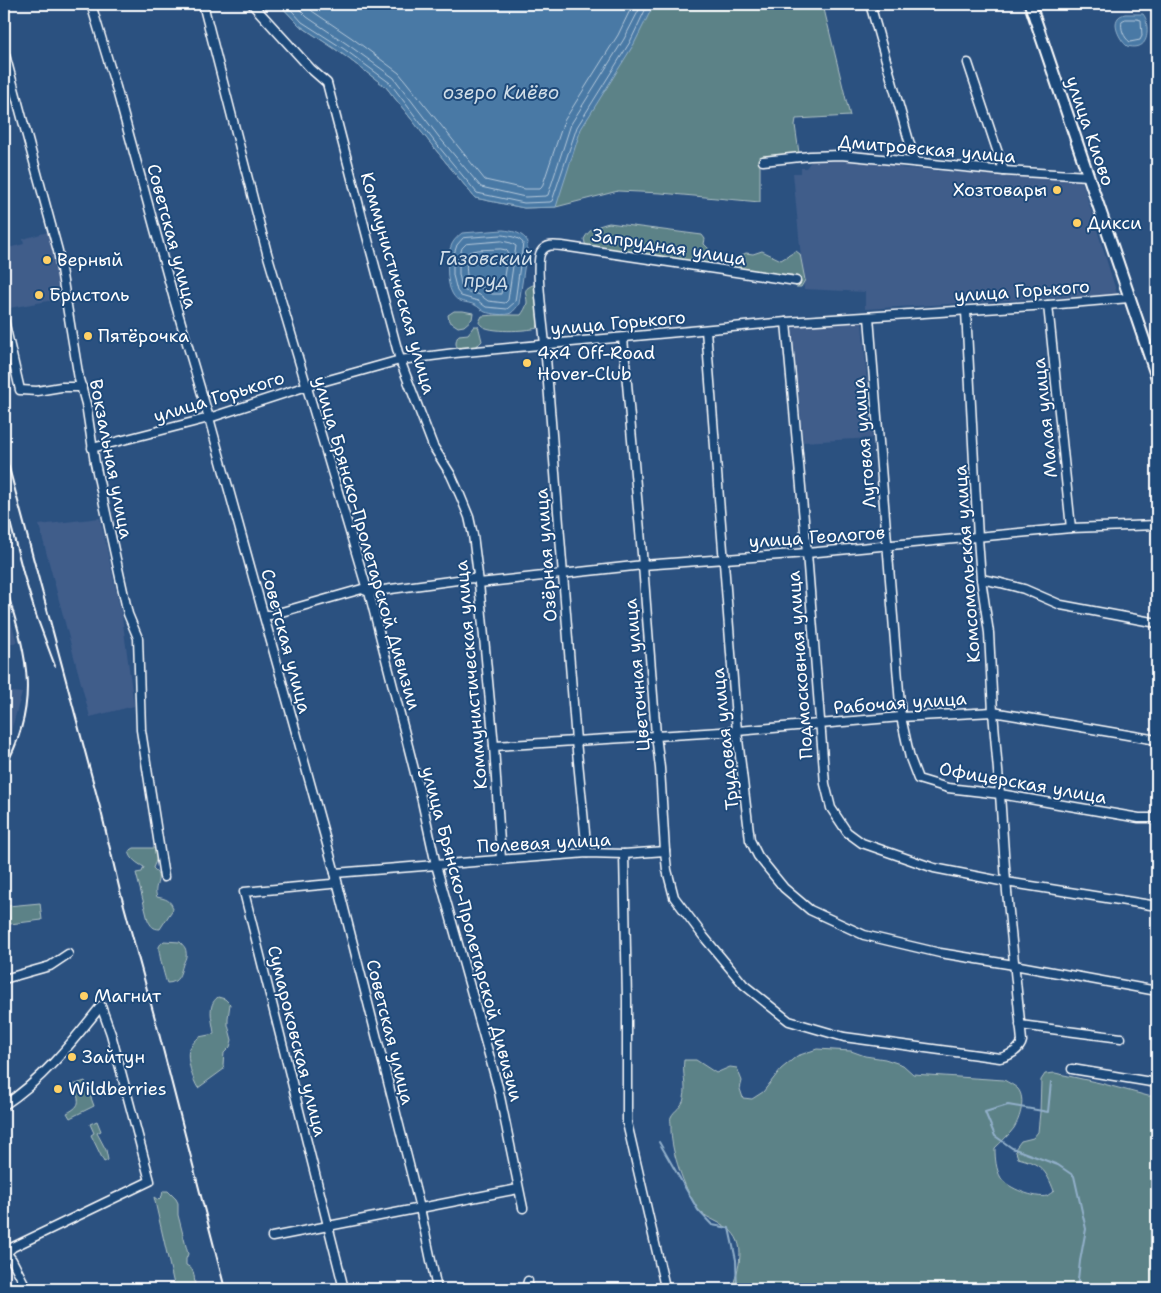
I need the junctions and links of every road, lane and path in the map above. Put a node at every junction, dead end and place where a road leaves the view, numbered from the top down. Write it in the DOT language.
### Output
graph roads {
  1 [pos="91,4"];
  2 [pos="203,4"];
  3 [pos="252,4"];
  4 [pos="876,4"];
  5 [pos="1030,4"];
  6 [pos="4,51"];
  7 [pos="968,62"];
  8 [pos="763,161"];
  9 [pos="915,162"];
  10 [pos="1004,171"];
  11 [pos="1088,176"];
  12 [pos="540,254"];
  13 [pos="796,282"];
  14 [pos="1129,298"];
  15 [pos="1048,305"];
  16 [pos="966,311"];
  17 [pos="869,317"];
  18 [pos="4,320"];
  19 [pos="786,322"];
  20 [pos="706,330"];
  21 [pos="623,338"];
  22 [pos="546,345"];
  23 [pos="400,360"];
  24 [pos="1157,378"];
  25 [pos="307,386"];
  26 [pos="82,387"];
  27 [pos="209,418"];
  28 [pos="92,448"];
  29 [pos="1157,525"];
  30 [pos="1071,528"];
  31 [pos="978,538"];
  32 [pos="887,546"];
  33 [pos="807,554"];
  34 [pos="724,559"];
  35 [pos="643,564"];
  36 [pos="563,573"];
  37 [pos="981,579"];
  38 [pos="478,581"];
  39 [pos="370,592"];
  40 [pos="264,616"];
  41 [pos="1157,623"];
  42 [pos="993,712"];
  43 [pos="901,717"];
  44 [pos="820,724"];
  45 [pos="737,731"];
  46 [pos="656,735"];
  47 [pos="1157,740"];
  48 [pos="576,741"];
  49 [pos="494,746"];
  50 [pos="1000,794"];
  51 [pos="1157,818"];
  52 [pos="664,851"];
  53 [pos="587,853"];
  54 [pos="624,854"];
  55 [pos="501,859"];
  56 [pos="436,865"];
  57 [pos="164,877"];
  58 [pos="335,877"];
  59 [pos="1006,882"];
  60 [pos="1157,906"];
  61 [pos="68,954"];
  62 [pos="1014,965"];
  63 [pos="4,979"];
  64 [pos="1157,990"];
  65 [pos="1020,1025"];
  66 [pos="1121,1038"];
  67 [pos="1072,1069"];
  68 [pos="1157,1083"];
  69 [pos="4,1105"];
  70 [pos="518,1189"];
  71 [pos="420,1208"];
  72 [pos="523,1208"];
  73 [pos="328,1226"];
  74 [pos="272,1237"];
  75 [pos="5,1253"];
  76 [pos="528,1280"];
  77 [pos="665,1287"];
  78 [pos="27,1289"];
  79 [pos="344,1289"];
  80 [pos="437,1289"];
  81 [pos="526,1289"];
  1 -- 27 [label="street, Советская улица"];
  2 -- 25 [label="street, улица Брянско-Пролетарской Дивизии"];
  3 -- 23 [label="street, Коммунистическая улица"];
  4 -- 9 [label="street"];
  5 -- 11 [label="main road, улица Киово"];
  6 -- 26 [label="street, Вокзальная улица"];
  7 -- 10 [label="street"];
  8 -- 9 [label="street, Дмитровская улица"];
  9 -- 10 [label="street, Дмитровская улица"];
  10 -- 11 [label="street, Дмитровская улица"];
  11 -- 14 [label="main road, улица Киово"];
  12 -- 13 [label="street, Запрудная улица"];
  12 -- 22 [label="street, Озёрная улица"];
  14 -- 15 [label="street, улица Горького"];
  14 -- 24 [label="main road, улица Киово"];
  15 -- 16 [label="street, улица Горького"];
  15 -- 30 [label="street, Малая улица"];
  16 -- 17 [label="street, улица Горького"];
  16 -- 31 [label="street, Комсомольская улица"];
  17 -- 19 [label="street, улица Горького"];
  17 -- 32 [label="street, Луговая улица"];
  18 -- 26 [label="street"];
  19 -- 20 [label="street, улица Горького"];
  19 -- 33 [label="street, Подмосковная улица"];
  20 -- 21 [label="street, улица Горького"];
  20 -- 34 [label="street, Трудовая улица"];
  21 -- 22 [label="street, улица Горького"];
  21 -- 35 [label="street, Цветочная улица"];
  22 -- 23 [label="street, улица Горького"];
  22 -- 36 [label="street, Озёрная улица"];
  23 -- 25 [label="street, улица Горького"];
  23 -- 38 [label="street, Коммунистическая улица"];
  25 -- 27 [label="street, улица Горького"];
  25 -- 39 [label="street, улица Брянско-Пролетарской Дивизии"];
  26 -- 28 [label="street, Вокзальная улица"];
  27 -- 28 [label="street, улица Горького"];
  27 -- 40 [label="street, Советская улица"];
  28 -- 57 [label="street, Вокзальная улица"];
  29 -- 30 [label="street, улица Геологов"];
  30 -- 31 [label="street, улица Геологов"];
  31 -- 32 [label="street, улица Геологов"];
  31 -- 37 [label="street, Комсомольская улица"];
  32 -- 33 [label="street, улица Геологов"];
  32 -- 43 [label="street, Луговая улица"];
  33 -- 34 [label="street, улица Геологов"];
  33 -- 44 [label="street, Подмосковная улица"];
  34 -- 35 [label="street, улица Геологов"];
  34 -- 45 [label="street, Трудовая улица"];
  35 -- 36 [label="street, улица Геологов"];
  35 -- 46 [label="street, Цветочная улица"];
  36 -- 38 [label="street, улица Геологов"];
  36 -- 48 [label="street, Озёрная улица"];
  37 -- 41 [label="street"];
  37 -- 42 [label="street, Комсомольская улица"];
  38 -- 39 [label="street, улица Геологов"];
  38 -- 49 [label="street, Коммунистическая улица"];
  39 -- 40 [label="street, улица Геологов"];
  39 -- 56 [label="street, улица Брянско-Пролетарской Дивизии"];
  40 -- 58 [label="street, Советская улица"];
  42 -- 43 [label="street, Рабочая улица"];
  42 -- 47 [label="street, Рабочая улица"];
  42 -- 50 [label="street, Комсомольская улица"];
  43 -- 44 [label="street, Рабочая улица"];
  43 -- 50 [label="street, Офицерская улица"];
  44 -- 45 [label="street, Рабочая улица"];
  44 -- 59 [label="street, Подмосковная улица"];
  45 -- 46 [label="street, Рабочая улица"];
  45 -- 62 [label="street, Трудовая улица"];
  46 -- 48 [label="street, Рабочая улица"];
  46 -- 52 [label="street, Цветочная улица"];
  48 -- 49 [label="street, Рабочая улица"];
  48 -- 53 [label="street, Озёрная улица"];
  49 -- 55 [label="street, Коммунистическая улица"];
  50 -- 51 [label="street, Офицерская улица"];
  50 -- 59 [label="street, Комсомольская улица"];
  52 -- 54 [label="street, Полевая улица"];
  52 -- 65 [label="street, Цветочная улица"];
  53 -- 54 [label="street, Полевая улица"];
  53 -- 55 [label="street, Полевая улица"];
  54 -- 77 [label="street"];
  55 -- 56 [label="street, Полевая улица"];
  56 -- 58 [label="street, Полевая улица"];
  56 -- 70 [label="street, улица Брянско-Пролетарской Дивизии"];
  58 -- 71 [label="street, Советская улица"];
  58 -- 73 [label="street, Сумароковская улица"];
  59 -- 60 [label="street, Подмосковная улица"];
  59 -- 62 [label="street, Комсомольская улица"];
  61 -- 63 [label="street"];
  62 -- 64 [label="street, Трудовая улица"];
  62 -- 65 [label="street, Комсомольская улица"];
  65 -- 66 [label="street"];
  67 -- 68 [label="street"];
  69 -- 75 [label="street"];
  70 -- 71 [label="street"];
  70 -- 72 [label="street, улица Брянско-Пролетарской Дивизии"];
  71 -- 73 [label="street"];
  71 -- 80 [label="street, Советская улица"];
  73 -- 74 [label="street"];
  73 -- 79 [label="street, Сумароковская улица"];
  75 -- 78 [label="street"];
  76 -- 81 [label="street"];
}
